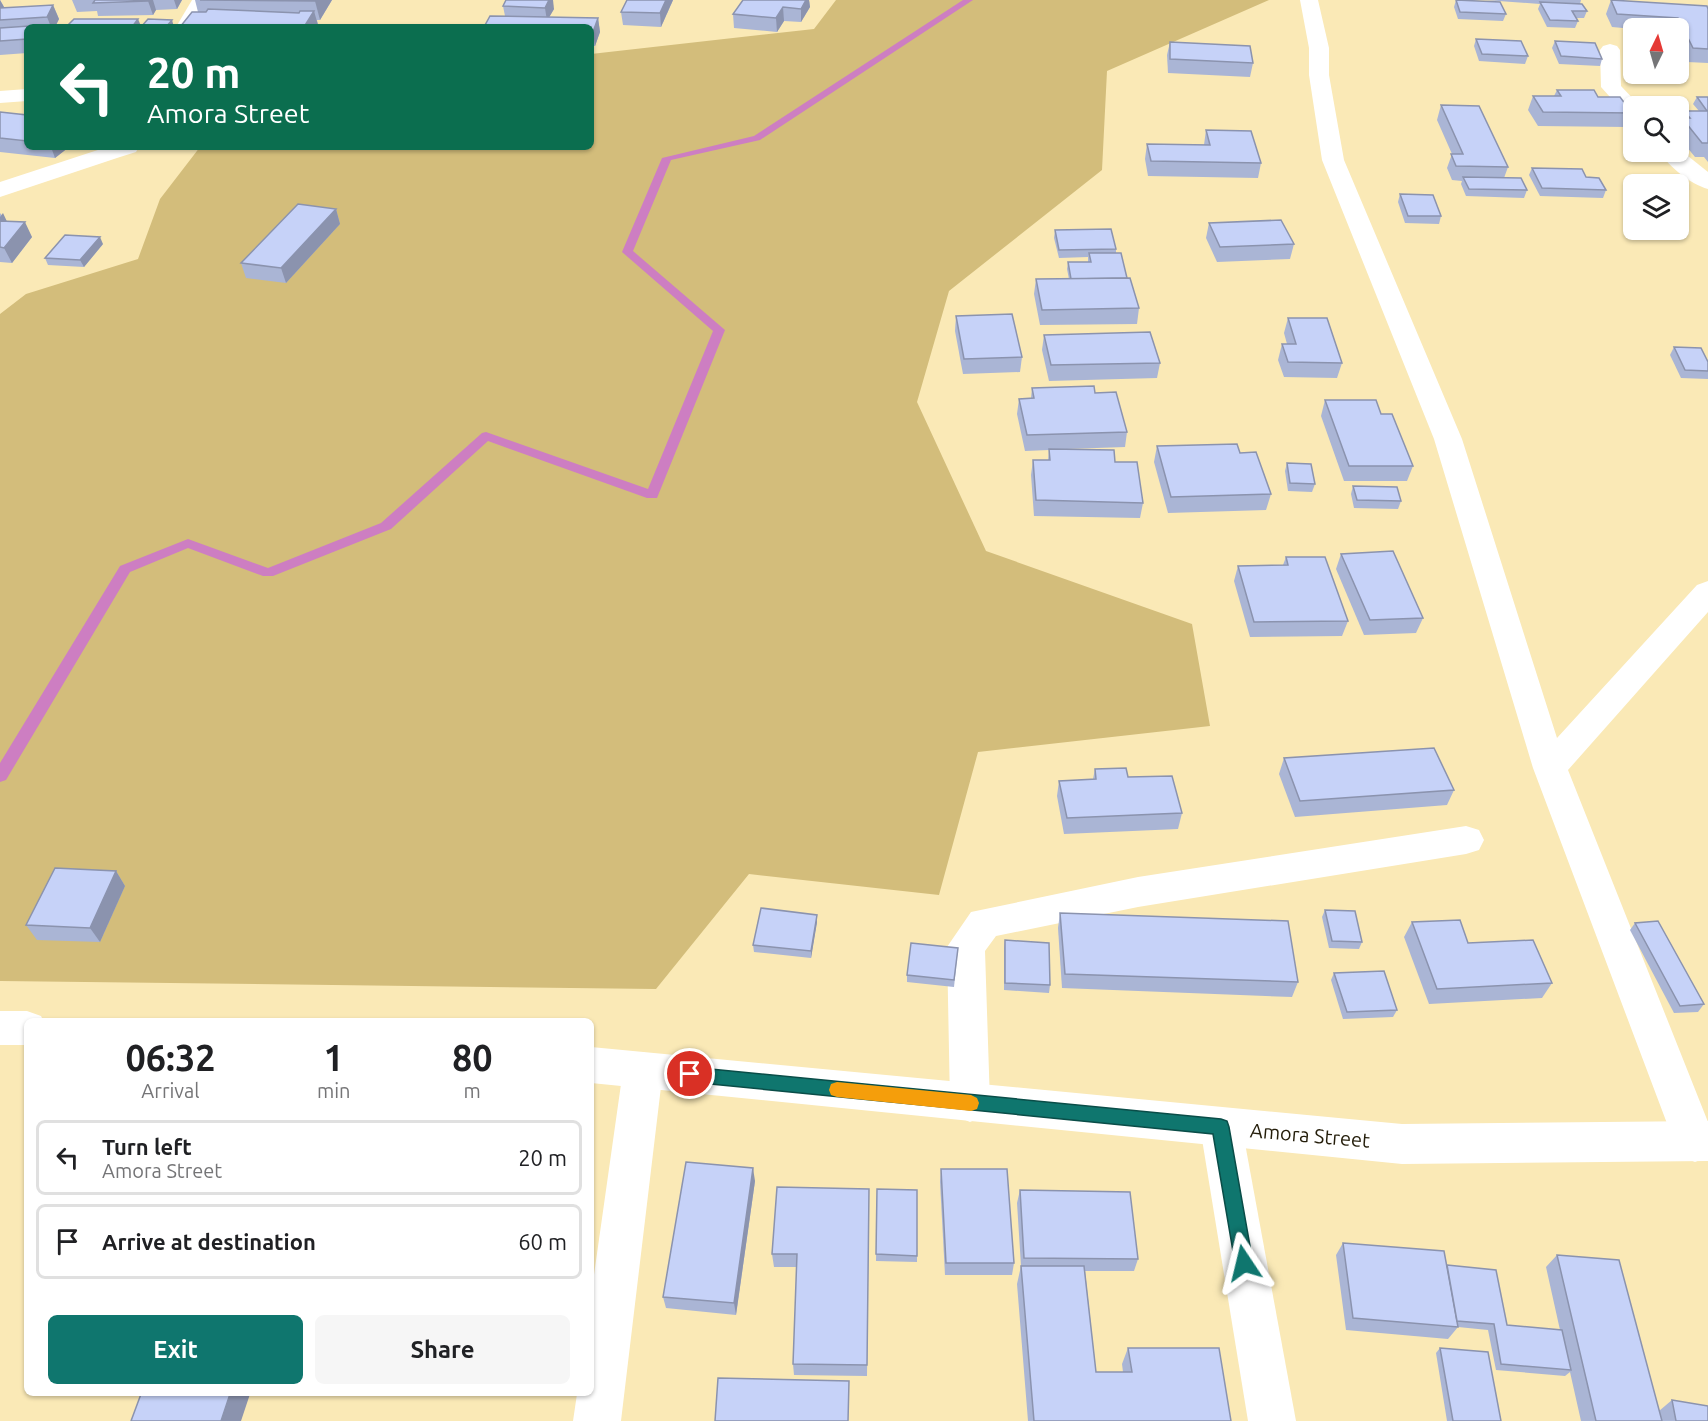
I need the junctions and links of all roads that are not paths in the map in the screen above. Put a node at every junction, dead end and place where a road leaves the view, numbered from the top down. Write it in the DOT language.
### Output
graph roads {
  1 [pos="201,0"];
  2 [pos="1309,0"];
  3 [pos="188,24"];
  4 [pos="1610,50"];
  5 [pos="24,95"];
  6 [pos="0,97"];
  7 [pos="1623,100"];
  8 [pos="120,150"];
  9 [pos="1679,162"];
  10 [pos="1708,182"];
  11 [pos="0,190"];
  12 [pos="1708,592"];
  13 [pos="1550,768"];
  14 [pos="1466,840"];
  15 [pos="0,1028"];
  16 [pos="24,1028"];
  17 [pos="594,1065"];
  18 [pos="643,1070"];
  19 [pos="970,1103"];
  20 [pos="1221,1127"];
  21 [pos="1702,1142"];
  22 [pos="597,1421"];
  23 [pos="1272,1421"];
  1 -- 3 [label="street"];
  2 -- 13 [label="street"];
  4 -- 7 [label="street"];
  5 -- 6 [label="street"];
  8 -- 11 [label="street"];
  9 -- 10 [label="street"];
  12 -- 13 [label="street"];
  13 -- 21 [label="street"];
  14 -- 19 [label="street"];
  15 -- 16 [label="street"];
  17 -- 18 [label="street, Amora Street"];
  18 -- 19 [label="street, Amora Street"];
  18 -- 22 [label="street"];
  19 -- 20 [label="street, Amora Street"];
  20 -- 21 [label="street, Amora Street"];
  20 -- 23 [label="street"];
}
